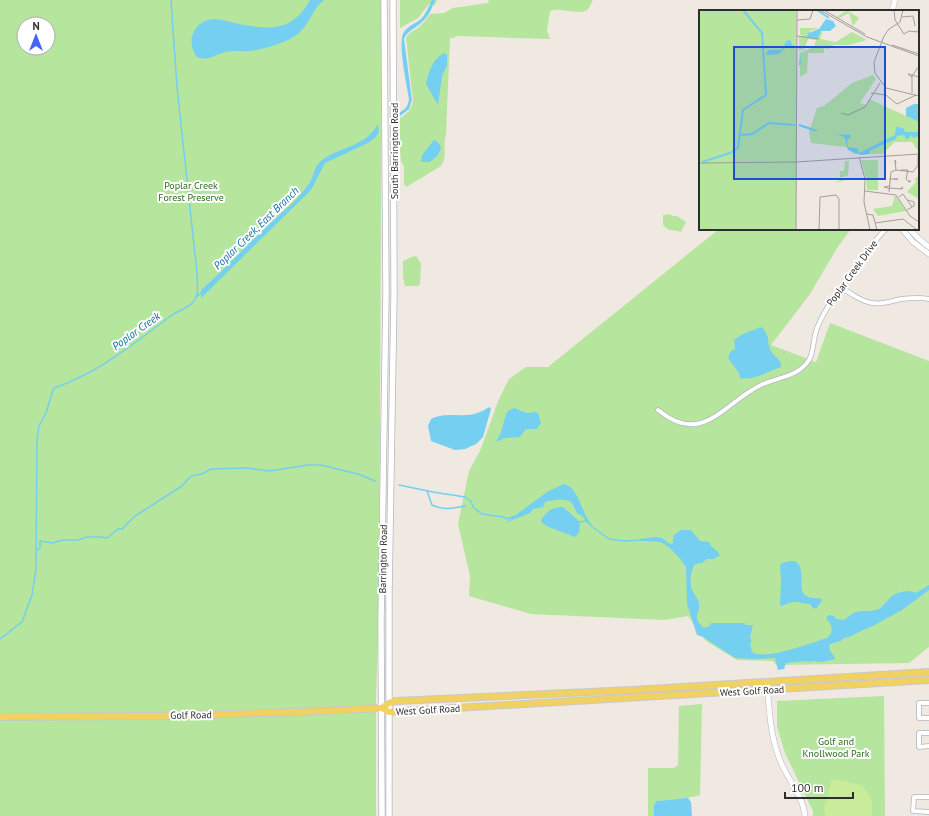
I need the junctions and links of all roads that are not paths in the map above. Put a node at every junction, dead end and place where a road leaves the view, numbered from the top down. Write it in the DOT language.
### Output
graph roads {
  1 [pos="384,0"];
  2 [pos="393,0"];
  3 [pos="896,0"];
  4 [pos="892,10"];
  5 [pos="885,230"];
  6 [pos="903,230"];
  7 [pos="910,230"];
  8 [pos="929,247"];
  9 [pos="929,254"];
  10 [pos="841,287"];
  11 [pos="929,300"];
  12 [pos="386,302"];
  13 [pos="394,302"];
  14 [pos="658,410"];
  15 [pos="929,672"];
  16 [pos="929,680"];
  17 [pos="767,682"];
  18 [pos="768,690"];
  19 [pos="389,703"];
  20 [pos="929,703"];
  21 [pos="382,708"];
  22 [pos="389,712"];
  23 [pos="0,716"];
  24 [pos="929,718"];
  25 [pos="929,733"];
  26 [pos="929,746"];
  27 [pos="929,797"];
  28 [pos="929,812"];
  29 [pos="382,816"];
  30 [pos="389,816"];
  31 [pos="805,816"];
  1 -- 12 [label="main road, South Barrington Road"];
  2 -- 13 [label="main road, South Barrington Road"];
  3 -- 4 [label="street"];
  5 -- 10 [label="street, Poplar Creek Drive"];
  6 -- 9 [label="street"];
  7 -- 8 [label="street"];
  10 -- 11 [label="street"];
  10 -- 14 [label="street, Poplar Creek Drive"];
  12 -- 21 [label="main road, Barrington Road"];
  13 -- 19 [label="main road, Barrington Road"];
  15 -- 17 [label="main road, West Golf Road"];
  16 -- 18 [label="main road, West Golf Road"];
  17 -- 18 [label="street"];
  17 -- 19 [label="main road, West Golf Road"];
  18 -- 22 [label="main road, West Golf Road"];
  18 -- 31 [label="street"];
  19 -- 21 [label="main road, West Golf Road"];
  19 -- 22 [label="main road, Barrington Road"];
  20 -- 24 [label="street"];
  21 -- 22 [label="main road, West Golf Road"];
  21 -- 23 [label="main road, Golf Road"];
  21 -- 29 [label="main road, Barrington Road"];
  22 -- 30 [label="main road, Barrington Road"];
  25 -- 26 [label="street"];
  27 -- 28 [label="street"];
}
